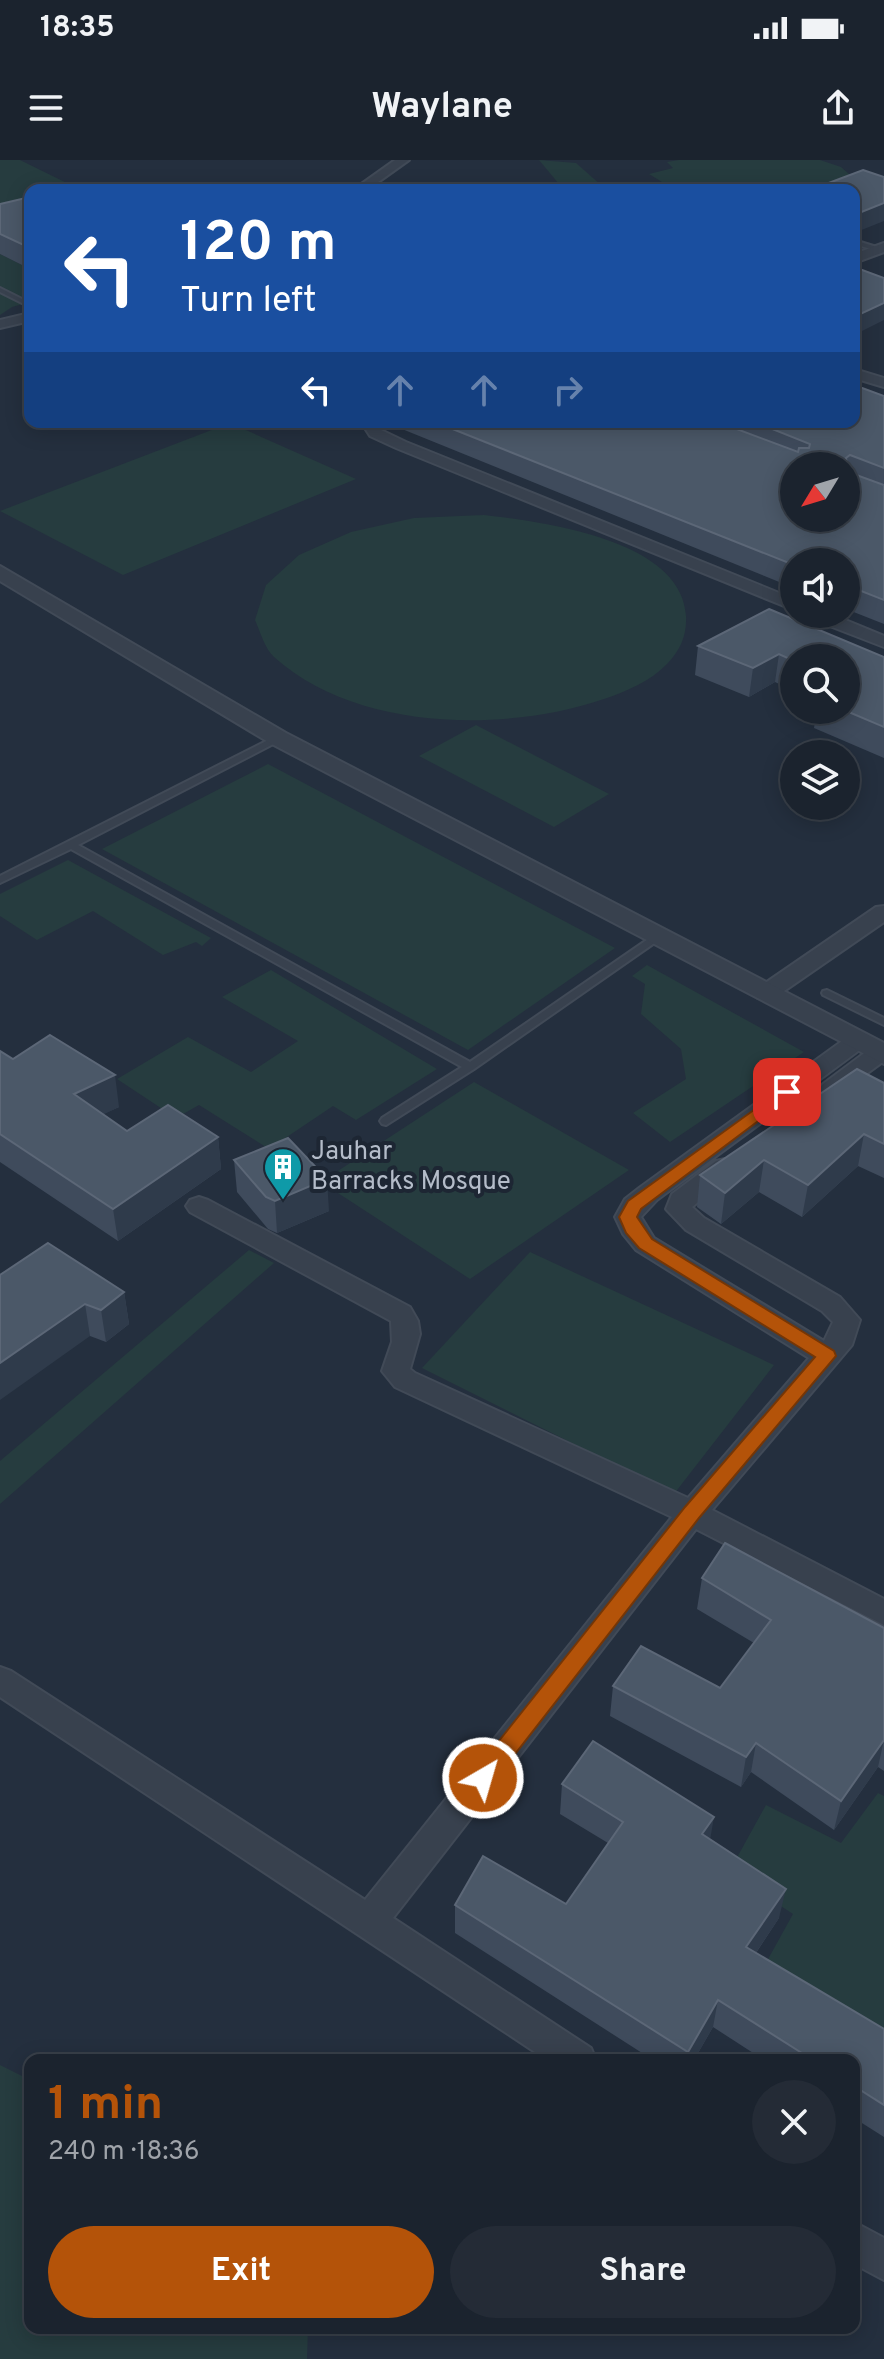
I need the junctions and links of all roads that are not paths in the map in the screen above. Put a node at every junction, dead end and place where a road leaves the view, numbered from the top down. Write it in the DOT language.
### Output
graph roads {
  1 [pos="403,160"];
  2 [pos="368,184"];
  3 [pos="860,243"];
  4 [pos="881,248"];
  5 [pos="860,257"];
  6 [pos="0,290"];
  7 [pos="24,302"];
  8 [pos="24,318"];
  9 [pos="0,324"];
  10 [pos="860,375"];
  11 [pos="884,383"];
  12 [pos="372,428"];
  13 [pos="2,576"];
  14 [pos="780,599"];
  15 [pos="850,628"];
  16 [pos="884,642"];
  17 [pos="278,738"];
  18 [pos="71,845"];
  19 [pos="0,880"];
  20 [pos="884,912"];
  21 [pos="658,937"];
  22 [pos="766,993"];
  23 [pos="827,993"];
  24 [pos="884,1022"];
  25 [pos="873,1049"];
  26 [pos="470,1067"];
  27 [pos="386,1121"];
  28 [pos="199,1206"];
  29 [pos="827,1356"];
  30 [pos="692,1513"];
  31 [pos="884,1613"];
  32 [pos="0,1680"];
  33 [pos="369,1922"];
  34 [pos="569,2054"];
  35 [pos="860,2245"];
  36 [pos="884,2261"];
  1 -- 2 [label="street"];
  3 -- 4 [label="lane"];
  4 -- 5 [label="street"];
  6 -- 7 [label="lane"];
  8 -- 9 [label="street"];
  10 -- 11 [label="street"];
  12 -- 14 [label="street"];
  13 -- 17 [label="street"];
  15 -- 16 [label="street"];
  17 -- 18 [label="lane"];
  17 -- 21 [label="street"];
  18 -- 19 [label="lane"];
  18 -- 26 [label="lane"];
  20 -- 22 [label="street"];
  21 -- 22 [label="street"];
  21 -- 26 [label="lane"];
  22 -- 25 [label="street"];
  23 -- 24 [label="lane"];
  25 -- 29 [label="street"];
  25 -- 29 [label="street"];
  26 -- 27 [label="lane"];
  28 -- 30 [label="street"];
  29 -- 30 [label="street"];
  30 -- 31 [label="street"];
  30 -- 33 [label="street"];
  32 -- 33 [label="street"];
  33 -- 34 [label="street"];
  35 -- 36 [label="street"];
}
